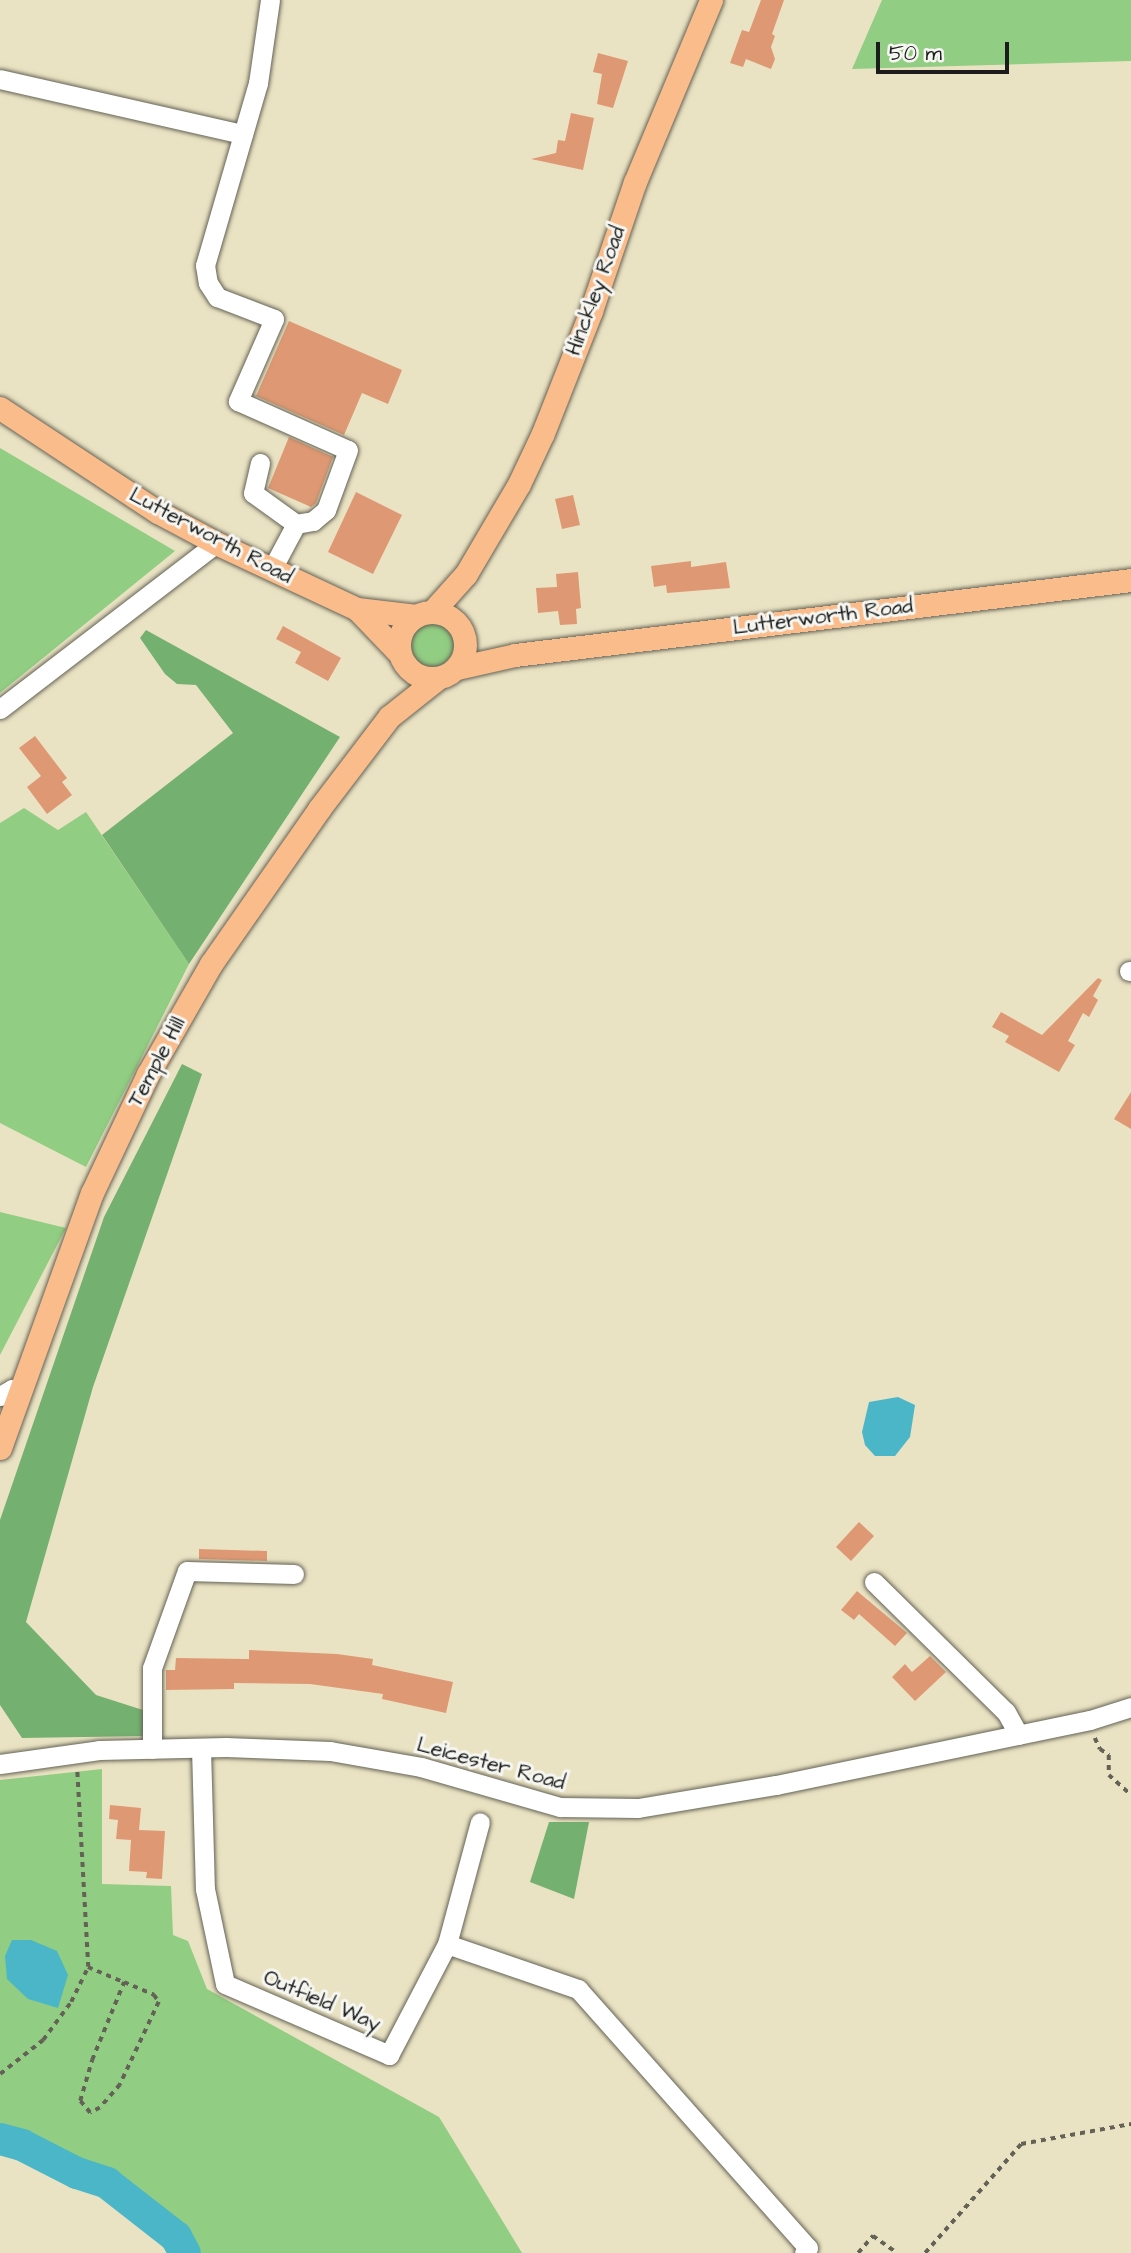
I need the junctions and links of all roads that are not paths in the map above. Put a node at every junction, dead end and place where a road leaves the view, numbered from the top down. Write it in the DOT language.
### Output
graph roads {
  1 [pos="270,0"];
  2 [pos="711,0"];
  3 [pos="0,79"];
  4 [pos="243,134"];
  5 [pos="0,408"];
  6 [pos="260,463"];
  7 [pos="296,524"];
  8 [pos="216,543"];
  9 [pos="272,569"];
  10 [pos="466,574"];
  11 [pos="1131,580"];
  12 [pos="357,609"];
  13 [pos="424,614"];
  14 [pos="460,628"];
  15 [pos="515,655"];
  16 [pos="403,660"];
  17 [pos="447,673"];
  18 [pos="0,709"];
  19 [pos="389,717"];
  20 [pos="10,1395"];
  21 [pos="0,1448"];
  22 [pos="294,1574"];
  23 [pos="874,1582"];
  24 [pos="1131,1707"];
  25 [pos="1019,1735"];
  26 [pos="201,1748"];
  27 [pos="152,1749"];
  28 [pos="0,1764"];
  29 [pos="480,1822"];
  30 [pos="447,1944"];
  31 [pos="804,2253"];
  1 -- 4 [label="street"];
  2 -- 10 [label="main road, Hinckley Road"];
  3 -- 4 [label="street"];
  4 -- 7 [label="street"];
  5 -- 8 [label="main road, Lutterworth Road"];
  6 -- 7 [label="street"];
  7 -- 9 [label="street"];
  8 -- 9 [label="main road, Lutterworth Road"];
  8 -- 18 [label="street"];
  9 -- 12 [label="main road, Lutterworth Road"];
  10 -- 13 [label="main road, Hinckley Road"];
  10 -- 14 [label="main road, Hinckley Road"];
  11 -- 15 [label="main road, Lutterworth Road"];
  12 -- 13 [label="main road, Lutterworth Road"];
  12 -- 16 [label="main road, Lutterworth Road"];
  13 -- 14 [label="main road"];
  13 -- 16 [label="main road"];
  14 -- 15 [label="main road, Lutterworth Road"];
  14 -- 17 [label="main road"];
  15 -- 17 [label="main road, Lutterworth Road"];
  16 -- 17 [label="main road"];
  16 -- 19 [label="main road, Temple Hill"];
  17 -- 19 [label="main road, Temple Hill"];
  19 -- 20 [label="main road, Temple Hill"];
  20 -- 21 [label="main road, Temple Hill"];
  22 -- 27 [label="street"];
  23 -- 25 [label="street"];
  24 -- 25 [label="street, Leicester Road"];
  25 -- 26 [label="street, Leicester Road"];
  26 -- 27 [label="street, Leicester Road"];
  26 -- 30 [label="street, Outfield Way"];
  27 -- 28 [label="street, Leicester Road"];
  29 -- 30 [label="street, Outfield Way"];
  30 -- 31 [label="street"];
}
